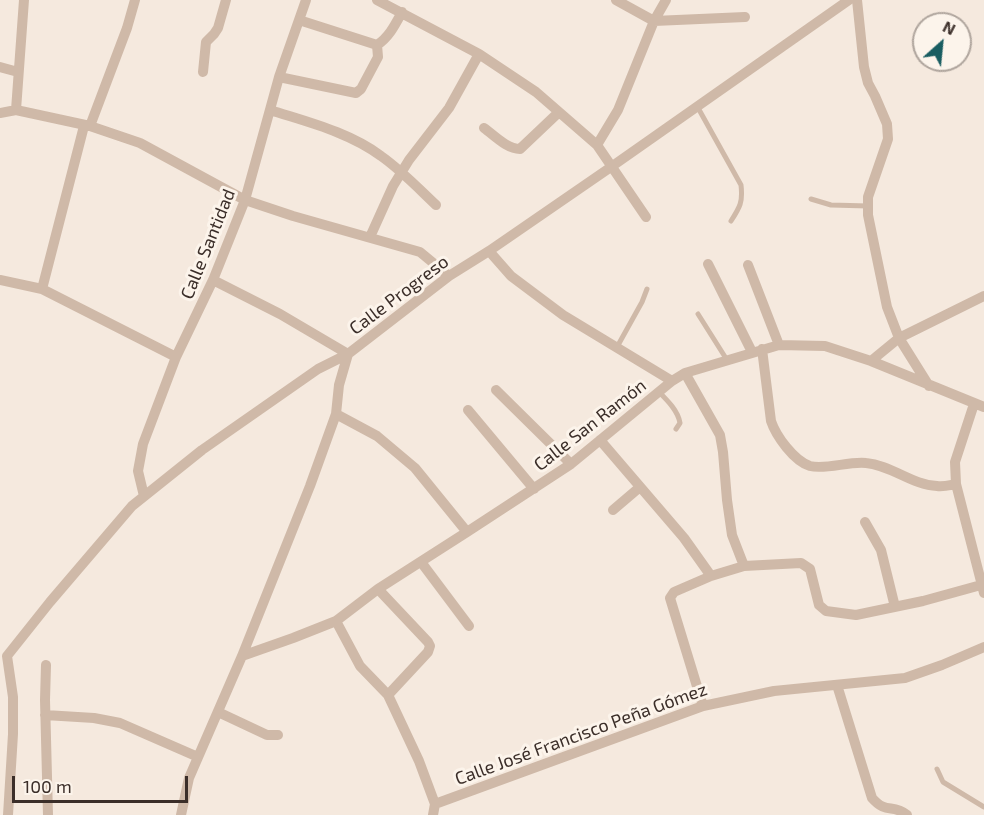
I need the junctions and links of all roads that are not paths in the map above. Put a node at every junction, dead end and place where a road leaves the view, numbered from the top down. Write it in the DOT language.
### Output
graph roads {
  1 [pos="24,0"];
  2 [pos="135,0"];
  3 [pos="226,0"];
  4 [pos="306,0"];
  5 [pos="615,0"];
  6 [pos="666,0"];
  7 [pos="849,0"];
  8 [pos="857,0"];
  9 [pos="381,1"];
  10 [pos="402,12"];
  11 [pos="746,18"];
  12 [pos="299,20"];
  13 [pos="654,21"];
  14 [pos="377,45"];
  15 [pos="478,54"];
  16 [pos="0,67"];
  17 [pos="18,72"];
  18 [pos="202,72"];
  19 [pos="279,77"];
  20 [pos="697,106"];
  21 [pos="16,110"];
  22 [pos="270,110"];
  23 [pos="559,112"];
  24 [pos="0,113"];
  25 [pos="87,126"];
  26 [pos="484,128"];
  27 [pos="597,145"];
  28 [pos="611,167"];
  29 [pos="402,173"];
  30 [pos="811,199"];
  31 [pos="245,200"];
  32 [pos="436,205"];
  33 [pos="868,206"];
  34 [pos="646,217"];
  35 [pos="731,221"];
  36 [pos="370,237"];
  37 [pos="489,251"];
  38 [pos="708,264"];
  39 [pos="748,265"];
  40 [pos="449,276"];
  41 [pos="0,280"];
  42 [pos="213,280"];
  43 [pos="42,289"];
  44 [pos="647,289"];
  45 [pos="984,296"];
  46 [pos="698,314"];
  47 [pos="899,338"];
  48 [pos="779,345"];
  49 [pos="617,347"];
  50 [pos="757,351"];
  51 [pos="348,354"];
  52 [pos="176,357"];
  53 [pos="727,360"];
  54 [pos="871,361"];
  55 [pos="685,373"];
  56 [pos="672,381"];
  57 [pos="929,386"];
  58 [pos="496,390"];
  59 [pos="659,392"];
  60 [pos="979,406"];
  61 [pos="468,410"];
  62 [pos="336,414"];
  63 [pos="676,429"];
  64 [pos="600,440"];
  65 [pos="571,464"];
  66 [pos="956,484"];
  67 [pos="640,487"];
  68 [pos="534,489"];
  69 [pos="144,496"];
  70 [pos="613,510"];
  71 [pos="865,522"];
  72 [pos="467,532"];
  73 [pos="421,562"];
  74 [pos="744,566"];
  75 [pos="711,576"];
  76 [pos="378,589"];
  77 [pos="983,589"];
  78 [pos="896,607"];
  79 [pos="336,621"];
  80 [pos="469,626"];
  81 [pos="984,647"];
  82 [pos="243,656"];
  83 [pos="4,657"];
  84 [pos="46,665"];
  85 [pos="837,685"];
  86 [pos="388,695"];
  87 [pos="703,706"];
  88 [pos="218,712"];
  89 [pos="45,715"];
  90 [pos="278,735"];
  91 [pos="198,757"];
  92 [pos="937,769"];
  93 [pos="984,807"];
  94 [pos="434,809"];
  95 [pos="8,815"];
  96 [pos="48,815"];
  97 [pos="181,815"];
  98 [pos="907,815"];
  1 -- 17 [label="street"];
  2 -- 25 [label="street"];
  3 -- 18 [label="street"];
  4 -- 12 [label="street, Calle Santidad"];
  5 -- 13 [label="street"];
  6 -- 13 [label="street"];
  7 -- 20 [label="street, Calle Progreso"];
  8 -- 33 [label="street"];
  9 -- 10 [label="street"];
  10 -- 14 [label="street"];
  10 -- 15 [label="street"];
  11 -- 13 [label="street"];
  12 -- 14 [label="street"];
  12 -- 19 [label="street, Calle Santidad"];
  13 -- 27 [label="street"];
  14 -- 19 [label="street"];
  15 -- 23 [label="street"];
  15 -- 29 [label="street"];
  16 -- 17 [label="street"];
  17 -- 21 [label="street"];
  19 -- 22 [label="street, Calle Santidad"];
  20 -- 28 [label="street, Calle Progreso"];
  20 -- 35 [label="lane"];
  21 -- 24 [label="street"];
  21 -- 25 [label="street"];
  22 -- 29 [label="street"];
  22 -- 31 [label="street, Calle Santidad"];
  23 -- 26 [label="street"];
  23 -- 27 [label="street"];
  25 -- 31 [label="street"];
  25 -- 43 [label="street"];
  27 -- 28 [label="street"];
  28 -- 34 [label="street"];
  28 -- 37 [label="street, Calle Progreso"];
  29 -- 32 [label="street"];
  29 -- 36 [label="street"];
  30 -- 33 [label="lane"];
  31 -- 36 [label="street"];
  31 -- 42 [label="street, Calle Santidad"];
  33 -- 47 [label="street"];
  36 -- 40 [label="street"];
  37 -- 40 [label="street, Calle Progreso"];
  37 -- 49 [label="street"];
  38 -- 50 [label="street"];
  39 -- 48 [label="street"];
  40 -- 51 [label="street, Calle Progreso"];
  41 -- 43 [label="street"];
  42 -- 51 [label="street"];
  42 -- 52 [label="street, Calle Santidad"];
  43 -- 52 [label="street"];
  44 -- 49 [label="lane"];
  45 -- 47 [label="street"];
  46 -- 53 [label="lane"];
  47 -- 54 [label="street"];
  47 -- 57 [label="street"];
  48 -- 50 [label="street, Calle San Ramón"];
  48 -- 54 [label="street, Calle San Ramón"];
  49 -- 56 [label="street"];
  50 -- 53 [label="street, Calle San Ramón"];
  50 -- 66 [label="street"];
  51 -- 62 [label="street"];
  51 -- 69 [label="street, Calle Progreso"];
  52 -- 69 [label="street, Calle Santidad"];
  53 -- 55 [label="street, Calle San Ramón"];
  54 -- 57 [label="street, Calle San Ramón"];
  55 -- 56 [label="street, Calle San Ramón"];
  55 -- 74 [label="street"];
  56 -- 59 [label="street, Calle San Ramón"];
  57 -- 60 [label="street, Calle San Ramón"];
  58 -- 65 [label="street"];
  59 -- 63 [label="lane"];
  59 -- 64 [label="street, Calle San Ramón"];
  60 -- 66 [label="street"];
  61 -- 68 [label="street"];
  62 -- 72 [label="street"];
  62 -- 82 [label="street"];
  64 -- 65 [label="street, Calle San Ramón"];
  64 -- 67 [label="street"];
  65 -- 68 [label="street, Calle San Ramón"];
  66 -- 77 [label="street"];
  67 -- 70 [label="street"];
  67 -- 75 [label="street"];
  68 -- 72 [label="street, Calle San Ramón"];
  69 -- 83 [label="street, Calle Progreso"];
  71 -- 78 [label="street"];
  72 -- 73 [label="street, Calle San Ramón"];
  73 -- 76 [label="street, Calle San Ramón"];
  73 -- 80 [label="street"];
  74 -- 75 [label="street"];
  74 -- 78 [label="street"];
  75 -- 87 [label="street"];
  76 -- 79 [label="street, Calle San Ramón"];
  76 -- 86 [label="street"];
  77 -- 78 [label="street"];
  79 -- 82 [label="street, Calle San Ramón"];
  79 -- 86 [label="street"];
  81 -- 85 [label="street, Calle José Francisco Peña Gómez"];
  82 -- 88 [label="street"];
  83 -- 95 [label="street"];
  84 -- 89 [label="street"];
  85 -- 87 [label="street, Calle José Francisco Peña Gómez"];
  85 -- 98 [label="street"];
  86 -- 94 [label="street"];
  87 -- 94 [label="street, Calle José Francisco Peña Gómez"];
  88 -- 90 [label="street"];
  88 -- 91 [label="street"];
  89 -- 91 [label="street"];
  89 -- 96 [label="street"];
  91 -- 97 [label="street"];
  92 -- 93 [label="lane"];
}
